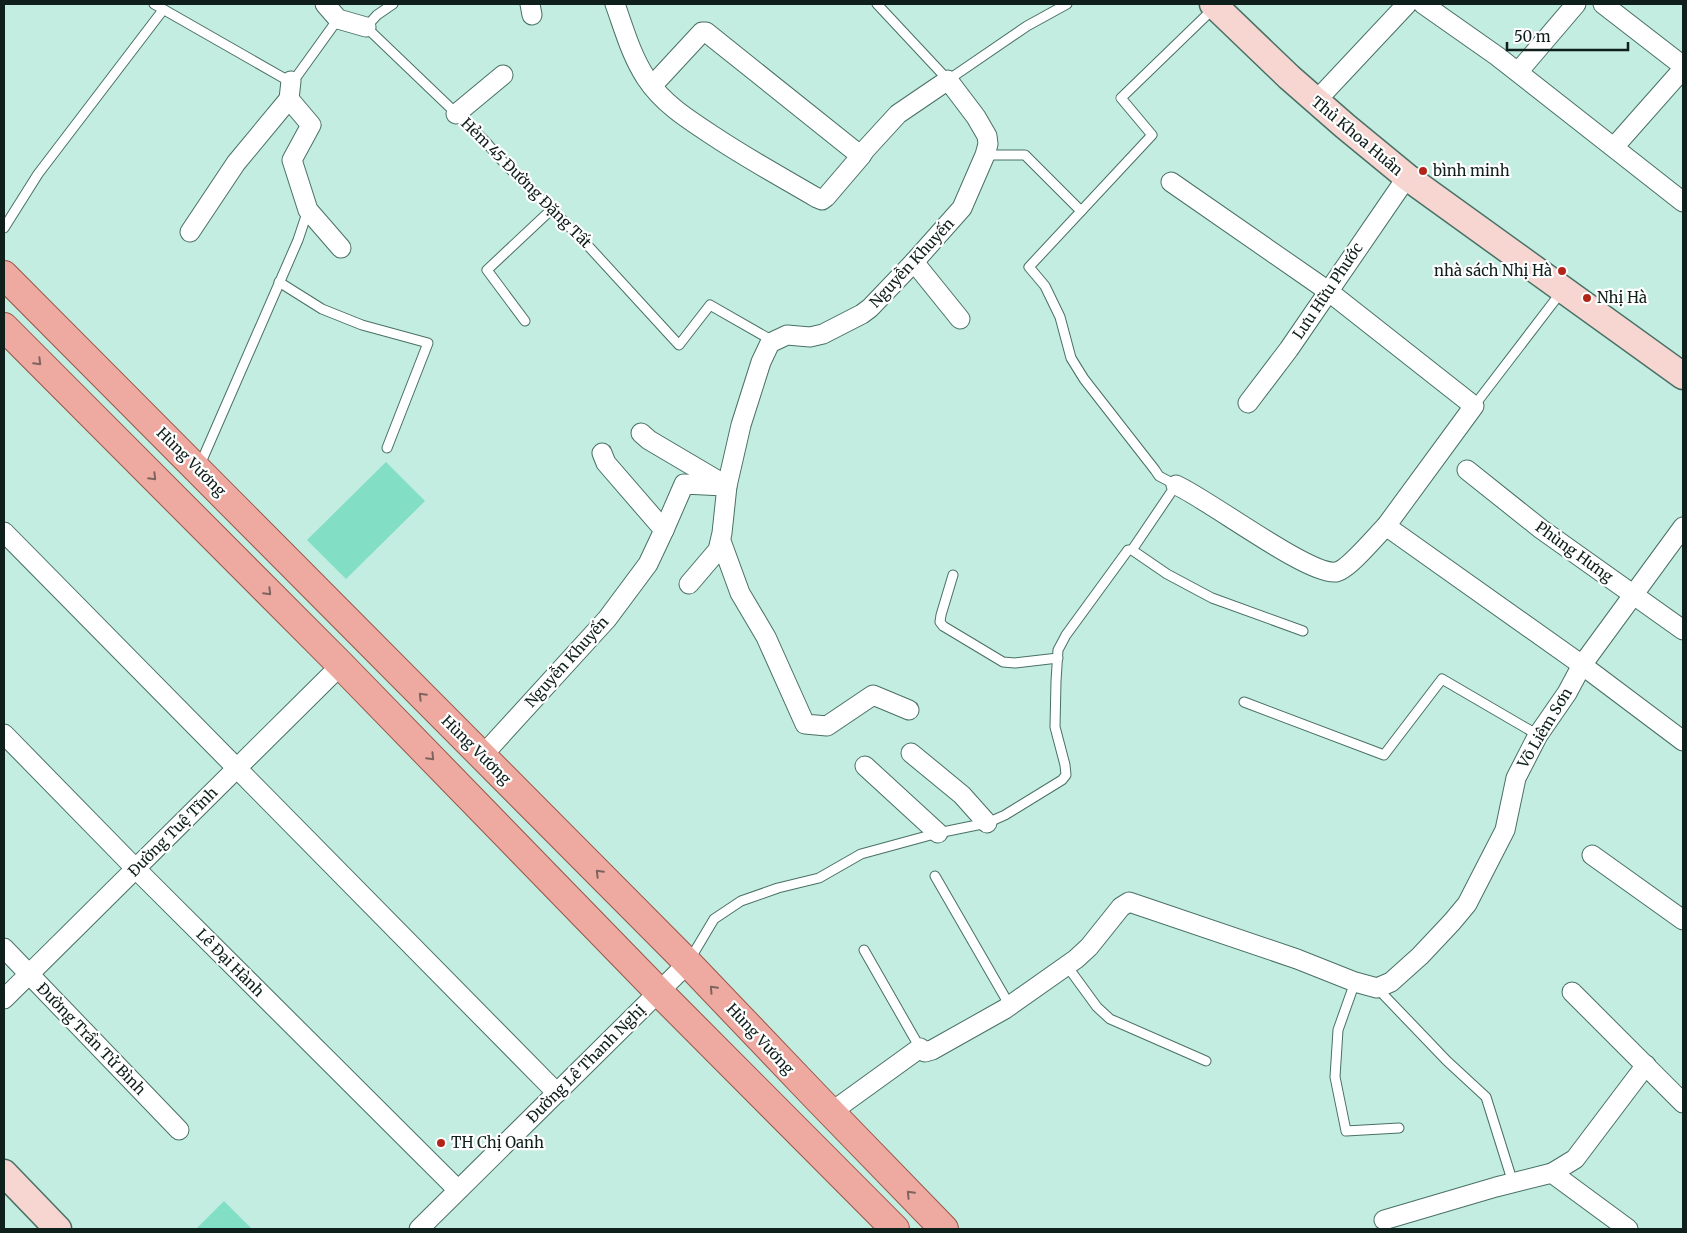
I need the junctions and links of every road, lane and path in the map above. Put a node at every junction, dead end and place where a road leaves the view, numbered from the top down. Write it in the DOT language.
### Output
graph roads {
  1 [pos="154,4"];
  2 [pos="325,4"];
  3 [pos="392,4"];
  4 [pos="615,4"];
  5 [pos="877,4"];
  6 [pos="1067,4"];
  7 [pos="1407,4"];
  8 [pos="1423,4"];
  9 [pos="1576,4"];
  10 [pos="1603,4"];
  11 [pos="1215,5"];
  12 [pos="164,10"];
  13 [pos="338,19"];
  14 [pos="366,28"];
  15 [pos="1683,68"];
  16 [pos="1518,72"];
  17 [pos="504,75"];
  18 [pos="948,80"];
  19 [pos="652,86"];
  20 [pos="290,90"];
  21 [pos="1316,102"];
  22 [pos="456,114"];
  23 [pos="1614,148"];
  24 [pos="985,155"];
  25 [pos="861,156"];
  26 [pos="1407,177"];
  27 [pos="1172,182"];
  28 [pos="1683,202"];
  29 [pos="552,209"];
  30 [pos="308,210"];
  31 [pos="1081,211"];
  32 [pos="4,228"];
  33 [pos="190,232"];
  34 [pos="341,248"];
  35 [pos="914,262"];
  36 [pos="4,277"];
  37 [pos="279,282"];
  38 [pos="1563,290"];
  39 [pos="1328,291"];
  40 [pos="960,319"];
  41 [pos="524,321"];
  42 [pos="4,328"];
  43 [pos="772,341"];
  44 [pos="1683,376"];
  45 [pos="1248,402"];
  46 [pos="1474,406"];
  47 [pos="641,433"];
  48 [pos="387,448"];
  49 [pos="602,453"];
  50 [pos="198,469"];
  51 [pos="1467,470"];
  52 [pos="1176,485"];
  53 [pos="727,486"];
  54 [pos="1386,526"];
  55 [pos="1683,527"];
  56 [pos="664,530"];
  57 [pos="4,532"];
  58 [pos="721,541"];
  59 [pos="1132,550"];
  60 [pos="953,575"];
  61 [pos="689,584"];
  62 [pos="1634,596"];
  63 [pos="1683,630"];
  64 [pos="1304,631"];
  65 [pos="1058,658"];
  66 [pos="341,665"];
  67 [pos="1582,666"];
  68 [pos="1244,702"];
  69 [pos="909,710"];
  70 [pos="4,734"];
  71 [pos="1538,735"];
  72 [pos="1683,741"];
  73 [pos="911,753"];
  74 [pos="482,756"];
  75 [pos="865,766"];
  76 [pos="238,769"];
  77 [pos="987,823"];
  78 [pos="938,833"];
  79 [pos="1592,855"];
  80 [pos="136,869"];
  81 [pos="935,876"];
  82 [pos="1683,920"];
  83 [pos="4,948"];
  84 [pos="864,950"];
  85 [pos="688,963"];
  86 [pos="1066,966"];
  87 [pos="29,974"];
  88 [pos="1355,982"];
  89 [pos="1384,985"];
  90 [pos="659,992"];
  91 [pos="1572,992"];
  92 [pos="4,999"];
  93 [pos="1010,1006"];
  94 [pos="920,1048"];
  95 [pos="1206,1061"];
  96 [pos="1646,1065"];
  97 [pos="557,1093"];
  98 [pos="1683,1102"];
  99 [pos="830,1112"];
  100 [pos="1399,1128"];
  101 [pos="179,1130"];
  102 [pos="4,1173"];
  103 [pos="1552,1173"];
  104 [pos="1513,1183"];
  105 [pos="458,1190"];
  106 [pos="1384,1220"];
  107 [pos="58,1229"];
  108 [pos="419,1229"];
  109 [pos="895,1229"];
  110 [pos="944,1229"];
  111 [pos="1628,1229"];
  1 -- 12 [label="lane"];
  2 -- 13 [label="street"];
  3 -- 14 [label="lane"];
  4 -- 19 [label="street"];
  5 -- 18 [label="lane"];
  6 -- 18 [label="lane"];
  7 -- 21 [label="street"];
  8 -- 16 [label="street"];
  9 -- 16 [label="street"];
  10 -- 15 [label="street"];
  11 -- 21 [label="main road, Thủ Khoa Huân"];
  11 -- 31 [label="lane"];
  12 -- 20 [label="lane"];
  12 -- 32 [label="lane"];
  13 -- 14 [label="street, Hẻm 45 Đường Đặng Tất"];
  13 -- 20 [label="lane"];
  14 -- 22 [label="lane, Hẻm 45 Đường Đặng Tất"];
  15 -- 23 [label="street"];
  16 -- 23 [label="street"];
  17 -- 22 [label="street"];
  18 -- 24 [label="street, Nguyễn Khuyến"];
  18 -- 25 [label="street"];
  19 -- 25 [label="street"];
  19 -- 25 [label="street"];
  20 -- 30 [label="street"];
  20 -- 33 [label="street"];
  21 -- 26 [label="main road, Thủ Khoa Huân"];
  22 -- 29 [label="lane, Hẻm 45 Đường Đặng Tất"];
  23 -- 28 [label="street"];
  24 -- 31 [label="lane"];
  24 -- 35 [label="street, Nguyễn Khuyến"];
  26 -- 38 [label="main road, Thủ Khoa Huân"];
  26 -- 39 [label="street, Lưu Hữu Phước"];
  27 -- 39 [label="street"];
  29 -- 41 [label="lane"];
  29 -- 43 [label="lane, Hẻm 45 Đường Đặng Tất"];
  30 -- 34 [label="street"];
  30 -- 37 [label="lane"];
  31 -- 52 [label="lane"];
  35 -- 40 [label="street"];
  35 -- 43 [label="street, Nguyễn Khuyến"];
  36 -- 50 [label="main road, Hùng Vương"];
  37 -- 48 [label="lane"];
  37 -- 50 [label="lane"];
  38 -- 44 [label="main road, Thủ Khoa Huân"];
  38 -- 46 [label="lane"];
  39 -- 45 [label="street, Lưu Hữu Phước"];
  39 -- 46 [label="street"];
  42 -- 66 [label="main road, one-way"];
  43 -- 53 [label="street"];
  46 -- 54 [label="street"];
  47 -- 53 [label="street"];
  49 -- 56 [label="street"];
  74 -- 50 [label="main road, Hùng Vương, one-way"];
  51 -- 62 [label="street, Phùng Hưng"];
  52 -- 54 [label="street"];
  52 -- 59 [label="lane"];
  53 -- 56 [label="street, Nguyễn Khuyến"];
  53 -- 58 [label="street"];
  54 -- 67 [label="street"];
  55 -- 62 [label="street, Võ Liêm Sơn"];
  56 -- 74 [label="street, Nguyễn Khuyến"];
  57 -- 76 [label="street"];
  58 -- 61 [label="street"];
  58 -- 69 [label="street"];
  59 -- 64 [label="lane"];
  59 -- 65 [label="lane"];
  60 -- 65 [label="lane"];
  62 -- 63 [label="street, Phùng Hưng"];
  62 -- 67 [label="street, Võ Liêm Sơn"];
  65 -- 77 [label="lane"];
  66 -- 76 [label="street, Đường Tuệ Tĩnh"];
  66 -- 90 [label="main road, one-way"];
  67 -- 71 [label="street, Võ Liêm Sơn"];
  67 -- 72 [label="street"];
  68 -- 71 [label="lane"];
  70 -- 80 [label="street, Lê Đại Hành"];
  71 -- 89 [label="street, Võ Liêm Sơn"];
  73 -- 77 [label="street"];
  85 -- 74 [label="main road, Hùng Vương, one-way"];
  75 -- 78 [label="street"];
  76 -- 80 [label="street, Đường Tuệ Tĩnh"];
  76 -- 97 [label="street"];
  77 -- 78 [label="lane"];
  78 -- 85 [label="lane"];
  79 -- 82 [label="street"];
  80 -- 87 [label="street, Đường Tuệ Tĩnh"];
  80 -- 105 [label="street, Lê Đại Hành"];
  81 -- 93 [label="lane"];
  83 -- 87 [label="street, Đường Trần Tử Bình"];
  84 -- 94 [label="lane"];
  85 -- 90 [label="street, Đường Lê Thanh Nghị"];
  99 -- 85 [label="main road, Hùng Vương, one-way"];
  86 -- 88 [label="street"];
  86 -- 93 [label="street"];
  86 -- 95 [label="lane"];
  87 -- 92 [label="street, Đường Tuệ Tĩnh"];
  87 -- 101 [label="street, Đường Trần Tử Bình"];
  88 -- 89 [label="street"];
  88 -- 100 [label="lane"];
  89 -- 104 [label="lane"];
  90 -- 97 [label="street, Đường Lê Thanh Nghị"];
  90 -- 109 [label="main road"];
  91 -- 96 [label="street"];
  93 -- 94 [label="street"];
  94 -- 99 [label="street"];
  96 -- 98 [label="street"];
  96 -- 103 [label="street"];
  97 -- 105 [label="street, Đường Lê Thanh Nghị"];
  110 -- 99 [label="main road, Hùng Vương, one-way"];
  102 -- 107 [label="main road"];
  103 -- 104 [label="street"];
  103 -- 111 [label="street"];
  104 -- 106 [label="street"];
  105 -- 108 [label="street, Đường Lê Thanh Nghị"];
}
